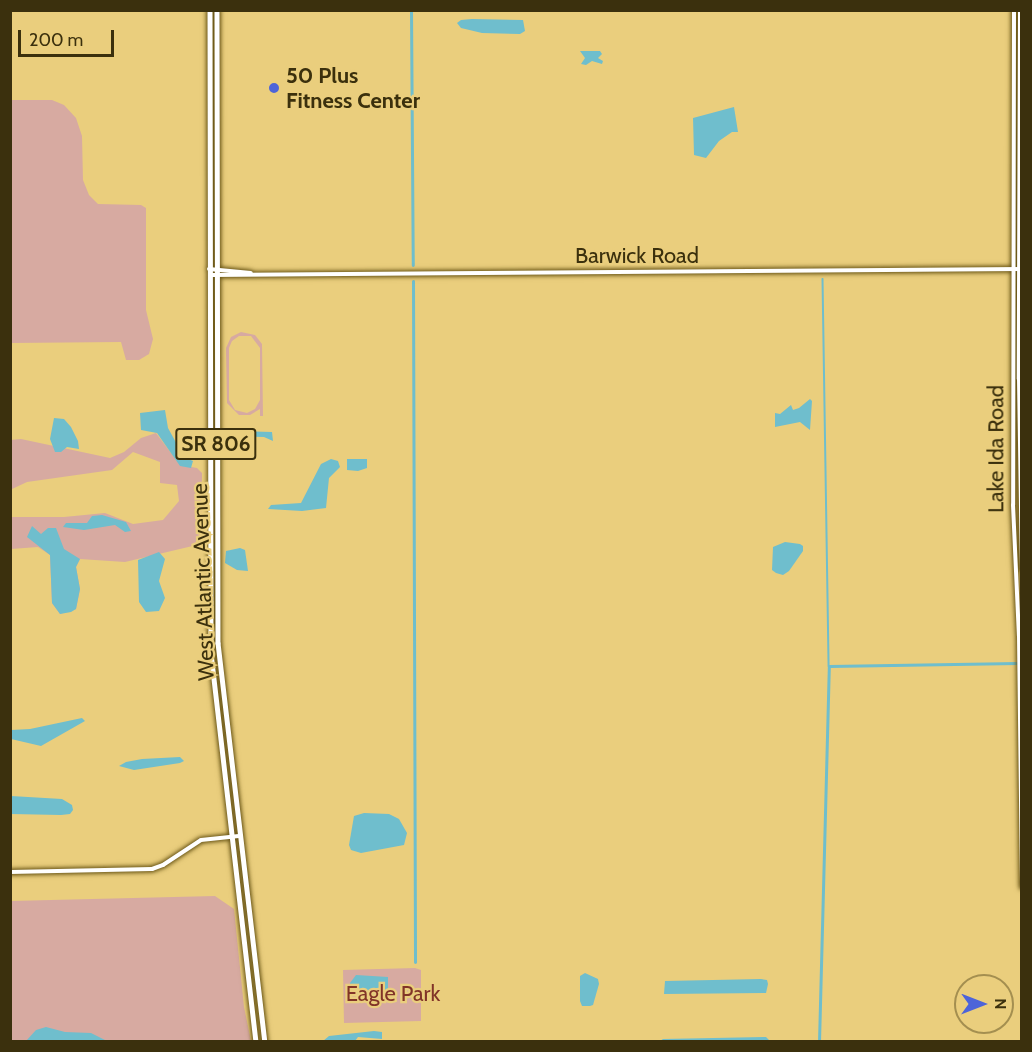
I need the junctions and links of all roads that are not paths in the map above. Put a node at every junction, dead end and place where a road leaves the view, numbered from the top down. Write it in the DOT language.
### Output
graph roads {
  1 [pos="210,10"];
  2 [pos="217,10"];
  3 [pos="1014,10"];
  4 [pos="1020,10"];
  5 [pos="209,139"];
  6 [pos="209,149"];
  7 [pos="216,152"];
  8 [pos="216,161"];
  9 [pos="209,269"];
  10 [pos="1013,269"];
  11 [pos="1020,269"];
  12 [pos="216,273"];
  13 [pos="209,275"];
  14 [pos="1022,568"];
  15 [pos="227,733"];
  16 [pos="220,734"];
  17 [pos="232,836"];
  18 [pos="239,836"];
  19 [pos="10,872"];
  20 [pos="1022,887"];
  21 [pos="246,956"];
  22 [pos="255,970"];
  23 [pos="256,1041"];
  24 [pos="265,1041"];
  1 -- 5 [label="main road, West Atlantic Avenue / SR 806"];
  2 -- 7 [label="main road, West Atlantic Avenue / SR 806"];
  3 -- 10 [label="street, Lake Ida Road"];
  4 -- 11 [label="street, Lake Ida Road"];
  5 -- 6 [label="main road, West Atlantic Avenue / SR 806"];
  5 -- 7 [label="main road"];
  6 -- 8 [label="main road"];
  6 -- 9 [label="main road, West Atlantic Avenue / SR 806"];
  7 -- 8 [label="main road, West Atlantic Avenue / SR 806"];
  8 -- 12 [label="main road, West Atlantic Avenue / SR 806"];
  9 -- 12 [label="street, Barwick Road"];
  9 -- 13 [label="main road, West Atlantic Avenue / SR 806"];
  10 -- 11 [label="street, Barwick Road"];
  10 -- 12 [label="street, Barwick Road"];
  10 -- 20 [label="street, Lake Ida Road"];
  11 -- 14 [label="street, Lake Ida Road"];
  12 -- 13 [label="street, Barwick Road"];
  12 -- 15 [label="main road, West Atlantic Avenue / SR 806"];
  13 -- 16 [label="main road, West Atlantic Avenue / SR 806"];
  15 -- 16 [label="main road"];
  15 -- 18 [label="main road, West Atlantic Avenue / SR 806"];
  16 -- 17 [label="main road, West Atlantic Avenue / SR 806"];
  17 -- 18 [label="street"];
  17 -- 19 [label="street"];
  17 -- 21 [label="main road, West Atlantic Avenue / SR 806"];
  18 -- 22 [label="main road, West Atlantic Avenue / SR 806"];
  21 -- 22 [label="main road"];
  21 -- 23 [label="main road, West Atlantic Avenue / SR 806"];
  22 -- 24 [label="main road, West Atlantic Avenue / SR 806"];
}
